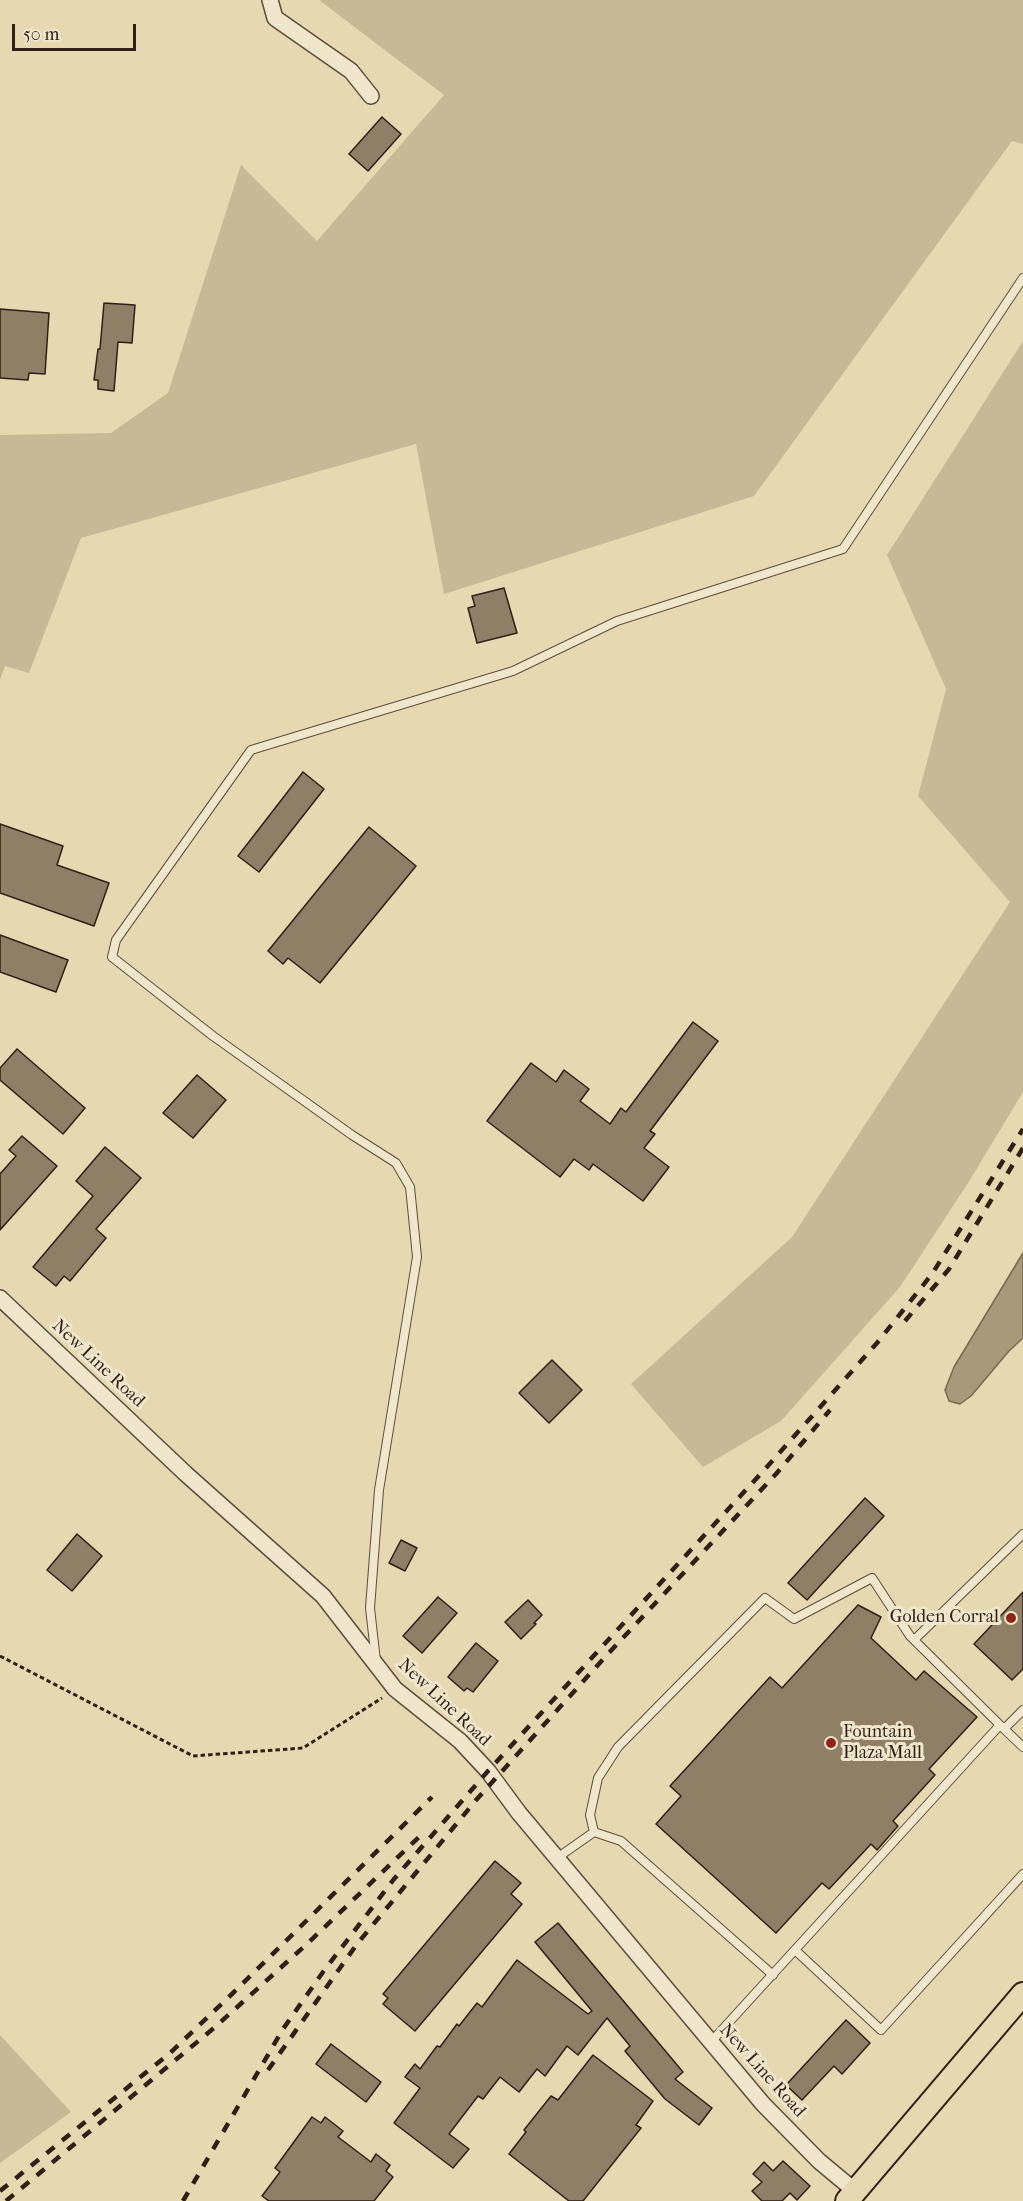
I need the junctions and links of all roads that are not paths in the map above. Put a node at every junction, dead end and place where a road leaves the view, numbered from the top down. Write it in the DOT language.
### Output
graph roads {
  1 [pos="270,0"];
  2 [pos="370,96"];
  3 [pos="1023,278"];
  4 [pos="0,1298"];
  5 [pos="1023,1534"];
  6 [pos="914,1640"];
  7 [pos="376,1665"];
  8 [pos="1023,1710"];
  9 [pos="1002,1727"];
  10 [pos="1023,1747"];
  11 [pos="594,1832"];
  12 [pos="557,1858"];
  13 [pos="1023,1874"];
  14 [pos="795,1950"];
  15 [pos="772,1975"];
  16 [pos="1023,1994"];
  17 [pos="710,2043"];
  18 [pos="851,2196"];
  1 -- 2 [label="street"];
  3 -- 7 [label="lane"];
  4 -- 7 [label="street, New Line Road"];
  5 -- 6 [label="lane"];
  6 -- 9 [label="lane"];
  6 -- 11 [label="lane"];
  7 -- 12 [label="street, New Line Road"];
  8 -- 9 [label="lane"];
  9 -- 10 [label="lane"];
  9 -- 14 [label="lane"];
  11 -- 12 [label="lane"];
  11 -- 15 [label="lane"];
  12 -- 17 [label="street, New Line Road"];
  13 -- 14 [label="lane"];
  14 -- 15 [label="lane"];
  15 -- 17 [label="lane"];
  16 -- 18 [label="main road"];
  17 -- 18 [label="street, New Line Road"];
}
